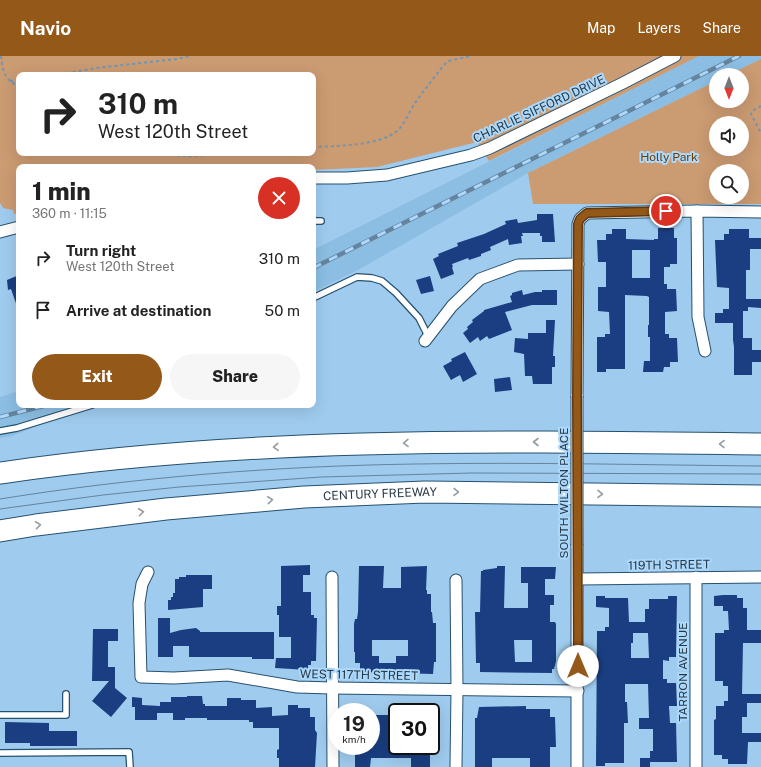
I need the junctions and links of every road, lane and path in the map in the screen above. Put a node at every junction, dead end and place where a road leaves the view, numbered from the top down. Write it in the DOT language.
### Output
graph roads {
  1 [pos="1,56"];
  2 [pos="190,56"];
  3 [pos="471,56"];
  4 [pos="675,56"];
  5 [pos="73,72"];
  6 [pos="16,80"];
  7 [pos="9,81"];
  8 [pos="16,85"];
  9 [pos="761,106"];
  10 [pos="761,133"];
  11 [pos="316,147"];
  12 [pos="176,156"];
  13 [pos="203,156"];
  14 [pos="316,178"];
  15 [pos="697,211"];
  16 [pos="761,212"];
  17 [pos="316,221"];
  18 [pos="321,221"];
  19 [pos="16,228"];
  20 [pos="0,232"];
  21 [pos="578,264"];
  22 [pos="316,297"];
  23 [pos="426,338"];
  24 [pos="705,351"];
  25 [pos="82,408"];
  26 [pos="0,431"];
  27 [pos="761,444"];
  28 [pos="0,473"];
  29 [pos="761,496"];
  30 [pos="0,531"];
  31 [pos="148,572"];
  32 [pos="332,577"];
  33 [pos="696,577"];
  34 [pos="761,577"];
  35 [pos="578,579"];
  36 [pos="456,580"];
  37 [pos="332,688"];
  38 [pos="457,689"];
  39 [pos="578,691"];
  40 [pos="66,694"];
  41 [pos="0,715"];
  42 [pos="0,753"];
  43 [pos="130,767"];
  44 [pos="332,767"];
  45 [pos="456,767"];
  46 [pos="577,767"];
  47 [pos="696,767"];
  1 -- 7 [label="path"];
  2 -- 5 [label="path"];
  3 -- 11 [label="path"];
  4 -- 14 [label="street, CHARLIE SIFFORD DRIVE"];
  6 -- 7 [label="path"];
  7 -- 8 [label="path"];
  9 -- 10 [label="path"];
  12 -- 13 [label="path"];
  15 -- 16 [label="street"];
  15 -- 21 [label="street, SOUTH WILTON PLACE"];
  15 -- 24 [label="street"];
  17 -- 18 [label="lane"];
  19 -- 20 [label="street"];
  21 -- 23 [label="street"];
  21 -- 35 [label="street, SOUTH WILTON PLACE, bridge"];
  22 -- 23 [label="lane"];
  25 -- 26 [label="lane"];
  27 -- 28 [label="highway, one-way"];
  30 -- 29 [label="highway, CENTURY FREEWAY, one-way"];
  31 -- 37 [label="street, WEST 117TH STREET"];
  32 -- 37 [label="street"];
  33 -- 34 [label="street, 119TH STREET"];
  33 -- 35 [label="street, 119TH STREET"];
  33 -- 47 [label="street, TARRON AVENUE"];
  35 -- 39 [label="street, SOUTH WILTON PLACE"];
  36 -- 38 [label="street"];
  37 -- 38 [label="street, WEST 117TH STREET"];
  37 -- 44 [label="street"];
  38 -- 39 [label="street, WEST 117TH STREET"];
  38 -- 45 [label="street"];
  39 -- 46 [label="street, SOUTH WILTON PLACE"];
  40 -- 41 [label="lane"];
  42 -- 43 [label="lane"];
}
